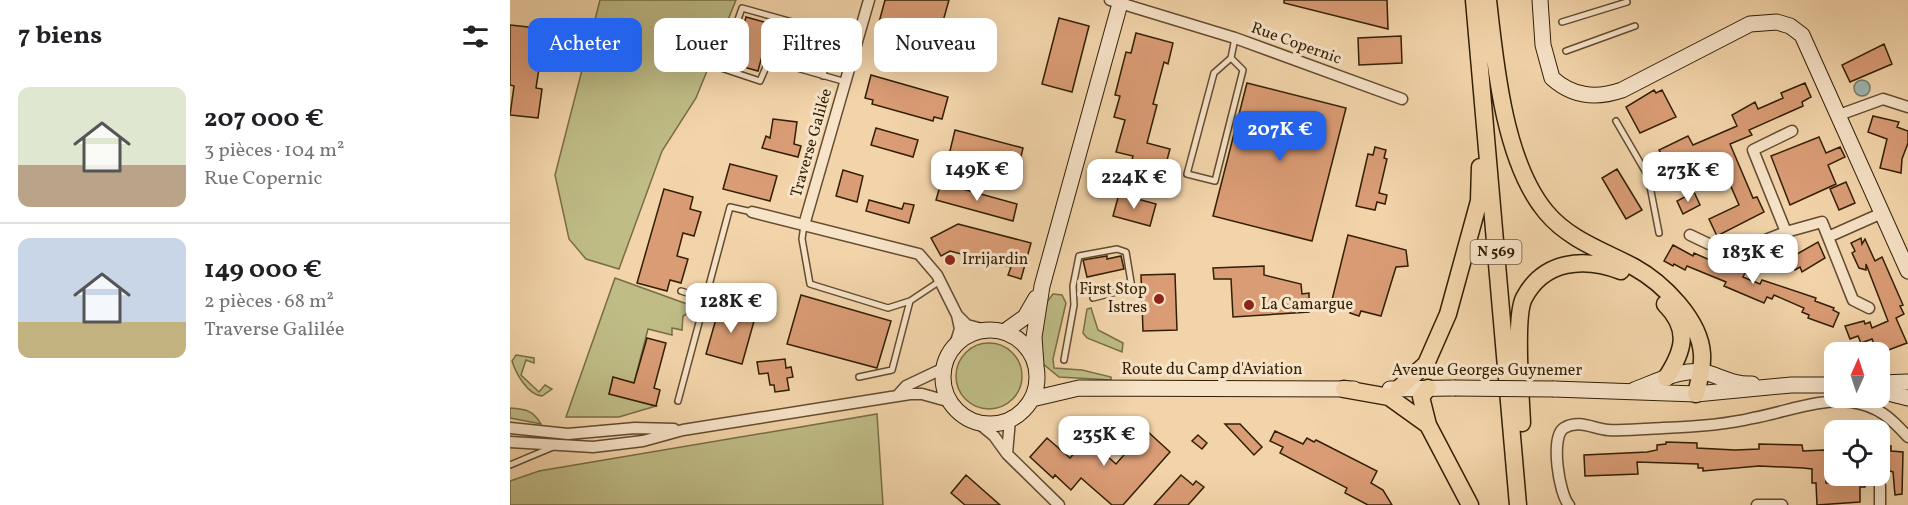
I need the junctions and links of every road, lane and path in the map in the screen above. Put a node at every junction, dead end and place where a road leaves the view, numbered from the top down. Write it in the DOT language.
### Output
graph roads {
  1 [pos="869,0"];
  2 [pos="1474,0"];
  3 [pos="1488,0"];
  4 [pos="1540,0"];
  5 [pos="1117,1"];
  6 [pos="1627,2"];
  7 [pos="1562,22"];
  8 [pos="1635,26"];
  9 [pos="1235,38"];
  10 [pos="1566,51"];
  11 [pos="1231,58"];
  12 [pos="823,76"];
  13 [pos="1481,76"];
  14 [pos="846,82"];
  15 [pos="1402,99"];
  16 [pos="1908,107"];
  17 [pos="1839,115"];
  18 [pos="1616,121"];
  19 [pos="1792,131"];
  20 [pos="752,212"];
  21 [pos="1882,213"];
  22 [pos="804,225"];
  23 [pos="1786,232"];
  24 [pos="1659,233"];
  25 [pos="1690,235"];
  26 [pos="1828,237"];
  27 [pos="1908,271"];
  28 [pos="940,281"];
  29 [pos="1042,286"];
  30 [pos="681,291"];
  31 [pos="1093,298"];
  32 [pos="707,299"];
  33 [pos="910,301"];
  34 [pos="1869,308"];
  35 [pos="957,315"];
  36 [pos="986,330"];
  37 [pos="1004,332"];
  38 [pos="955,345"];
  39 [pos="1680,356"];
  40 [pos="1064,360"];
  41 [pos="944,368"];
  42 [pos="1036,370"];
  43 [pos="1694,372"];
  44 [pos="858,377"];
  45 [pos="1666,378"];
  46 [pos="1824,378"];
  47 [pos="1908,382"];
  48 [pos="1890,383"];
  49 [pos="1824,386"];
  50 [pos="1890,386"];
  51 [pos="1079,388"];
  52 [pos="1428,388"];
  53 [pos="1344,389"];
  54 [pos="1398,389"];
  55 [pos="1631,390"];
  56 [pos="1908,390"];
  57 [pos="1696,394"];
  58 [pos="1890,394"];
  59 [pos="897,396"];
  60 [pos="1908,398"];
  61 [pos="1032,399"];
  62 [pos="678,401"];
  63 [pos="951,402"];
  64 [pos="1010,419"];
  65 [pos="976,421"];
  66 [pos="1428,425"];
  67 [pos="510,428"];
  68 [pos="683,430"];
  69 [pos="1908,437"];
  70 [pos="510,441"];
  71 [pos="556,445"];
  72 [pos="1007,454"];
  73 [pos="510,465"];
  74 [pos="1880,486"];
  75 [pos="1567,503"];
  76 [pos="1059,505"];
  77 [pos="1470,505"];
  78 [pos="1520,505"];
  79 [pos="1758,505"];
  80 [pos="1782,505"];
  81 [pos="1880,505"];
  1 -- 14 [label="street, Traverse Galilée"];
  2 -- 13 [label="main road, N 569"];
  3 -- 43 [label="main road"];
  4 -- 17 [label="street"];
  5 -- 9 [label="street, Rue Copernic"];
  5 -- 29 [label="street"];
  6 -- 7 [label="lane"];
  8 -- 10 [label="lane"];
  9 -- 11 [label="lane"];
  9 -- 15 [label="street, Rue Copernic"];
  11 -- 11 [label="lane"];
  12 -- 12 [label="lane"];
  12 -- 14 [label="lane"];
  13 -- 54 [label="main road, N 569"];
  13 -- 78 [label="main road, N 569"];
  14 -- 22 [label="street, Traverse Galilée"];
  16 -- 17 [label="street"];
  17 -- 21 [label="street"];
  18 -- 24 [label="lane"];
  19 -- 23 [label="street"];
  20 -- 22 [label="street"];
  20 -- 32 [label="lane"];
  21 -- 26 [label="street"];
  21 -- 27 [label="street"];
  22 -- 28 [label="street"];
  22 -- 33 [label="lane"];
  23 -- 25 [label="street"];
  23 -- 26 [label="street"];
  26 -- 34 [label="street"];
  28 -- 33 [label="lane"];
  28 -- 35 [label="street"];
  29 -- 37 [label="street"];
  29 -- 42 [label="street"];
  30 -- 32 [label="lane"];
  31 -- 40 [label="lane"];
  32 -- 62 [label="lane"];
  33 -- 44 [label="lane"];
  35 -- 36 [label="street"];
  35 -- 38 [label="street"];
  36 -- 37 [label="street"];
  36 -- 38 [label="street"];
  37 -- 42 [label="street"];
  38 -- 41 [label="street"];
  39 -- 43 [label="street"];
  39 -- 45 [label="main road"];
  39 -- 78 [label="main road, N 569"];
  41 -- 59 [label="street"];
  41 -- 63 [label="street"];
  42 -- 51 [label="street, Route du Camp d'Aviation"];
  42 -- 61 [label="street"];
  43 -- 45 [label="street, Avenue Georges Guynemer"];
  43 -- 46 [label="street, Avenue Georges Guynemer"];
  43 -- 57 [label="main road"];
  45 -- 55 [label="street, Avenue Georges Guynemer"];
  47 -- 48 [label="street"];
  49 -- 57 [label="street, Avenue Georges Guynemer"];
  50 -- 56 [label="street"];
  51 -- 53 [label="street, Route du Camp d'Aviation"];
  51 -- 61 [label="street, Route du Camp d'Aviation"];
  52 -- 54 [label="street, Avenue Georges Guynemer"];
  52 -- 55 [label="street, Avenue Georges Guynemer, bridge"];
  52 -- 66 [label="main road"];
  53 -- 54 [label="street, Avenue Georges Guynemer"];
  53 -- 66 [label="main road"];
  55 -- 57 [label="street, Avenue Georges Guynemer"];
  58 -- 60 [label="street"];
  59 -- 63 [label="street"];
  59 -- 68 [label="street"];
  61 -- 64 [label="street"];
  63 -- 65 [label="street"];
  64 -- 65 [label="street"];
  64 -- 72 [label="street"];
  65 -- 72 [label="street"];
  66 -- 77 [label="main road"];
  67 -- 68 [label="street"];
  68 -- 71 [label="street"];
  69 -- 75 [label="street"];
  70 -- 71 [label="street"];
  71 -- 73 [label="lane"];
  72 -- 76 [label="street"];
  74 -- 81 [label="street"];
  79 -- 80 [label="street"];
}
